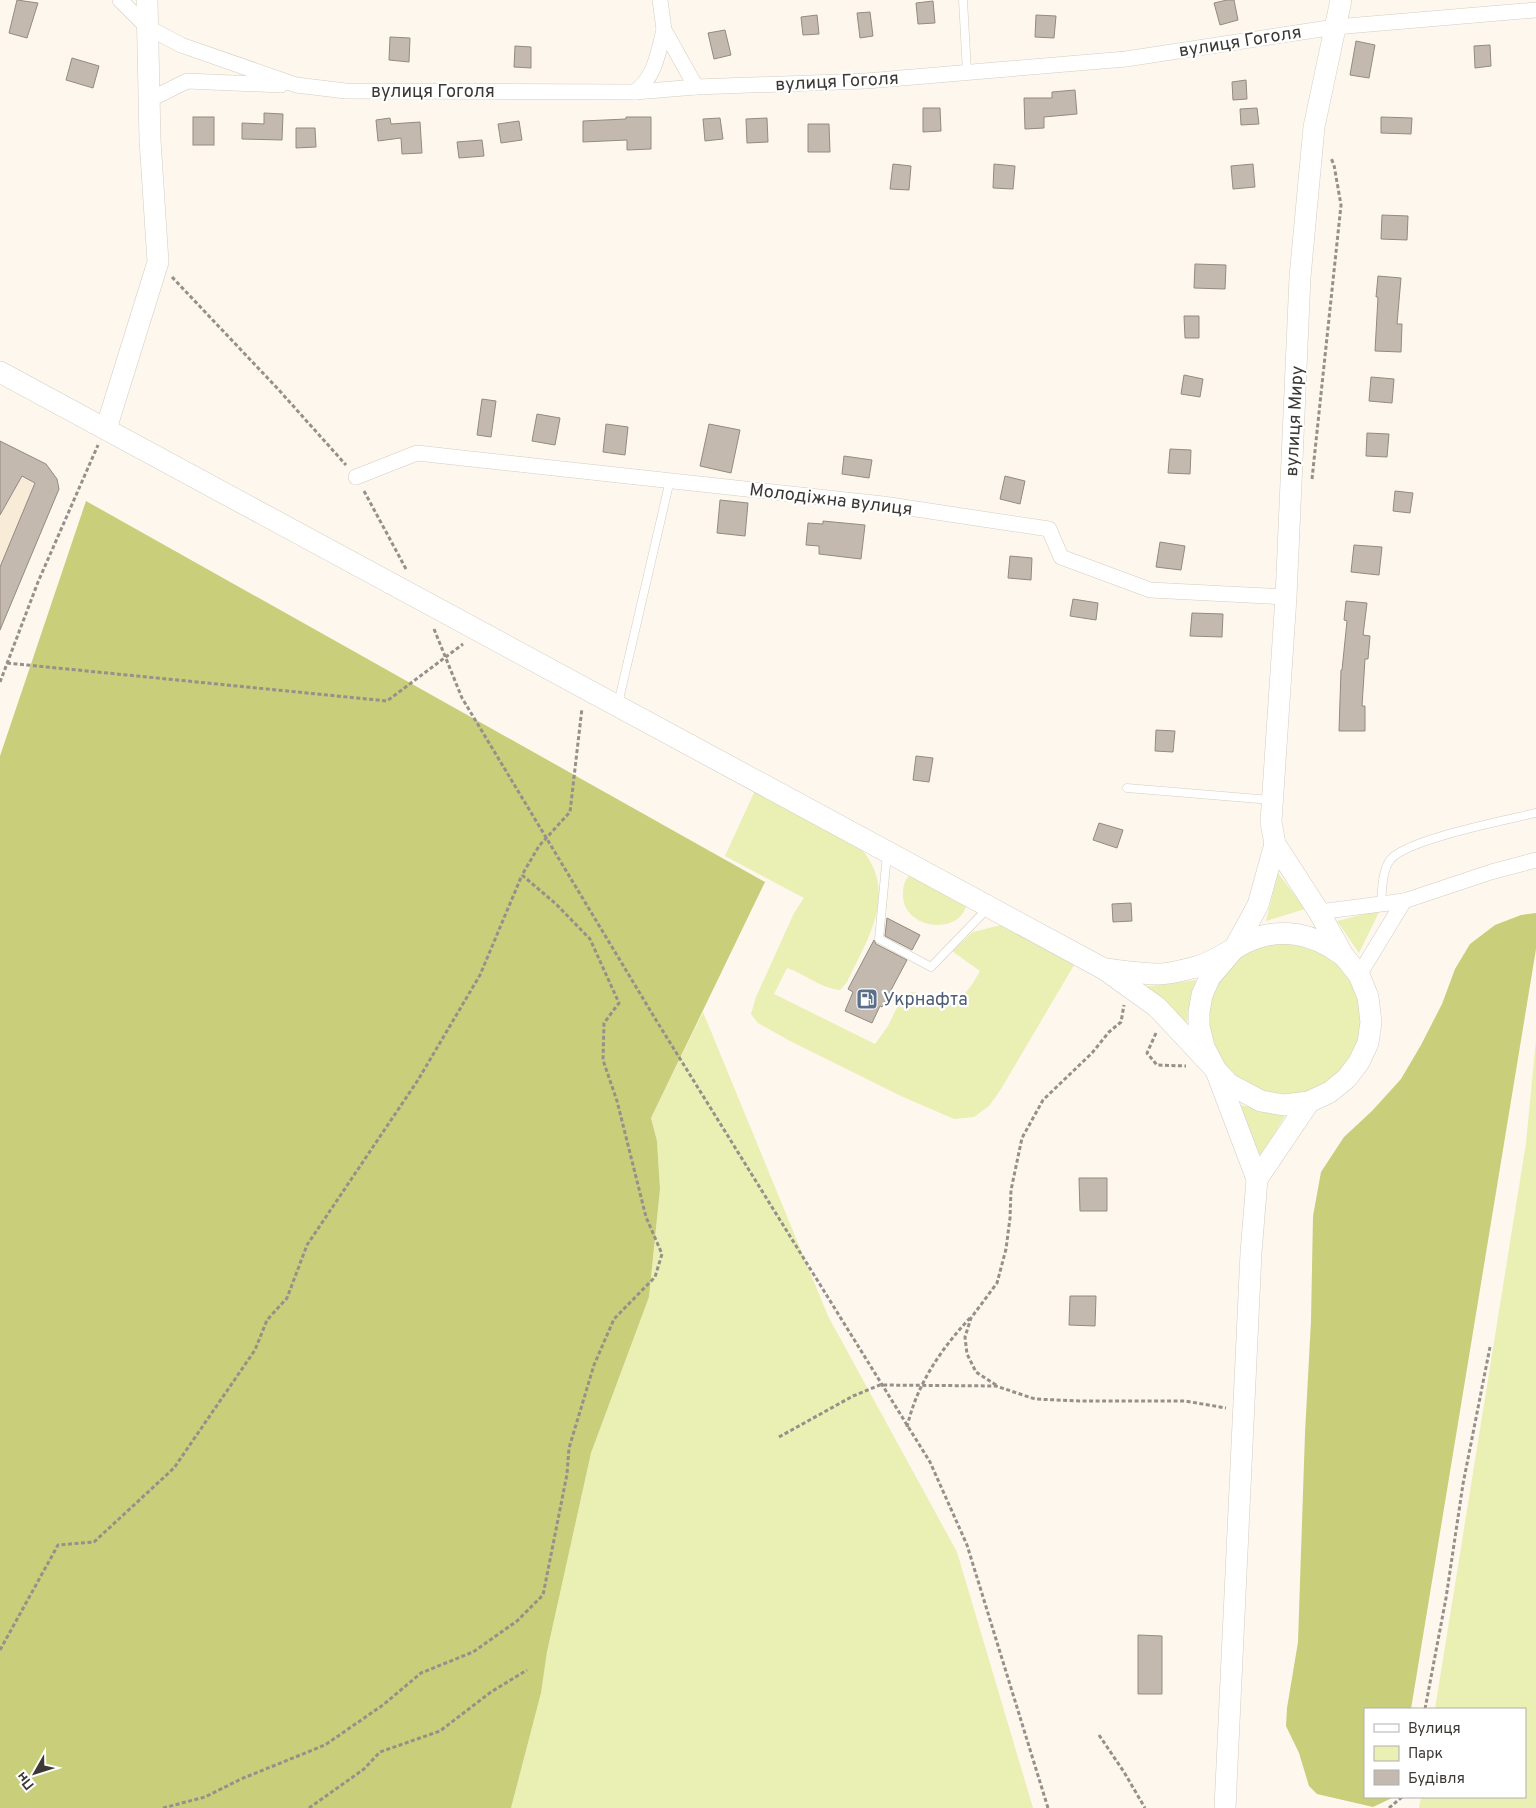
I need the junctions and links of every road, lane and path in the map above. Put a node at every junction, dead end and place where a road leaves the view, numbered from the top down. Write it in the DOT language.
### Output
graph roads {
  1 [pos="120,0"];
  2 [pos="147,0"];
  3 [pos="660,0"];
  4 [pos="963,0"];
  5 [pos="1341,0"];
  6 [pos="1536,10"];
  7 [pos="147,27"];
  8 [pos="1335,27"];
  9 [pos="664,30"];
  10 [pos="967,72"];
  11 [pos="296,85"];
  12 [pos="696,86"];
  13 [pos="635,92"];
  14 [pos="149,100"];
  15 [pos="1330,157"];
  16 [pos="158,262"];
  17 [pos="0,372"];
  18 [pos="106,429"];
  19 [pos="356,477"];
  20 [pos="670,480"];
  21 [pos="1312,480"];
  22 [pos="408,574"];
  23 [pos="1286,597"];
  24 [pos="422,600"];
  25 [pos="479,631"];
  26 [pos="445,657"];
  27 [pos="7,663"];
  28 [pos="0,682"];
  29 [pos="585,688"];
  30 [pos="618,706"];
  31 [pos="1127,788"];
  32 [pos="1273,800"];
  33 [pos="1536,813"];
  34 [pos="1276,844"];
  35 [pos="888,852"];
  36 [pos="1536,860"];
  37 [pos="522,875"];
  38 [pos="1404,901"];
  39 [pos="1381,904"];
  40 [pos="989,907"];
  41 [pos="1318,912"];
  42 [pos="1265,935"];
  43 [pos="1234,949"];
  44 [pos="1343,955"];
  45 [pos="1104,969"];
  46 [pos="1359,974"];
  47 [pos="1129,987"];
  48 [pos="1148,1053"];
  49 [pos="1189,1066"];
  50 [pos="1214,1068"];
  51 [pos="1309,1102"];
  52 [pos="1257,1179"];
  53 [pos="971,1318"];
  54 [pos="1490,1347"];
  55 [pos="880,1385"];
  56 [pos="922,1385"];
  57 [pos="996,1386"];
  58 [pos="1244,1412"];
  59 [pos="907,1427"];
  60 [pos="779,1437"];
  61 [pos="0,1650"];
  62 [pos="527,1670"];
  63 [pos="1426,1708"];
  64 [pos="1100,1735"];
  65 [pos="1401,1798"];
  66 [pos="163,1808"];
  67 [pos="309,1808"];
  68 [pos="1048,1808"];
  69 [pos="1145,1808"];
  70 [pos="1225,1808"];
  71 [pos="1389,1808"];
  1 -- 7 [label="street, вулиця Гоголя"];
  2 -- 7 [label="street"];
  3 -- 9 [label="street"];
  4 -- 10 [label="lane"];
  5 -- 8 [label="street, вулиця Миру"];
  6 -- 8 [label="street, вулиця Гоголя"];
  7 -- 11 [label="street, вулиця Гоголя"];
  7 -- 14 [label="street"];
  8 -- 10 [label="street, вулиця Гоголя"];
  8 -- 23 [label="street, вулиця Миру"];
  9 -- 12 [label="street"];
  9 -- 13 [label="street"];
  10 -- 12 [label="street, вулиця Гоголя"];
  11 -- 13 [label="street, вулиця Гоголя"];
  11 -- 14 [label="street"];
  12 -- 13 [label="street, вулиця Гоголя"];
  14 -- 16 [label="street"];
  15 -- 21 [label="path"];
  16 -- 18 [label="street"];
  16 -- 19 [label="path"];
  17 -- 18 [label="street"];
  18 -- 24 [label="street"];
  18 -- 27 [label="path"];
  19 -- 20 [label="street, Молодіжна вулиця"];
  19 -- 22 [label="path"];
  20 -- 23 [label="street, Молодіжна вулиця"];
  20 -- 30 [label="lane"];
  23 -- 32 [label="street, вулиця Миру"];
  24 -- 25 [label="street"];
  24 -- 26 [label="path"];
  25 -- 26 [label="path"];
  25 -- 29 [label="street"];
  26 -- 27 [label="path"];
  26 -- 55 [label="path"];
  27 -- 28 [label="path"];
  29 -- 30 [label="street"];
  29 -- 37 [label="path"];
  30 -- 35 [label="street"];
  31 -- 32 [label="lane"];
  32 -- 34 [label="street, вулиця Миру"];
  33 -- 39 [label="lane"];
  34 -- 41 [label="street"];
  34 -- 43 [label="street"];
  35 -- 40 [label="street"];
  35 -- 40 [label="lane"];
  36 -- 38 [label="street"];
  37 -- 61 [label="path"];
  37 -- 66 [label="path"];
  38 -- 39 [label="street"];
  38 -- 46 [label="street"];
  39 -- 41 [label="street"];
  40 -- 45 [label="street"];
  41 -- 42 [label="street"];
  41 -- 44 [label="street"];
  42 -- 43 [label="street"];
  42 -- 44 [label="street"];
  43 -- 45 [label="street"];
  43 -- 50 [label="street"];
  44 -- 46 [label="street"];
  45 -- 47 [label="street"];
  46 -- 51 [label="street"];
  47 -- 50 [label="street"];
  47 -- 53 [label="path"];
  48 -- 49 [label="path"];
  50 -- 51 [label="street"];
  50 -- 52 [label="street"];
  51 -- 52 [label="street"];
  52 -- 58 [label="street"];
  53 -- 56 [label="path"];
  53 -- 57 [label="path"];
  54 -- 63 [label="path"];
  55 -- 56 [label="path"];
  55 -- 59 [label="path"];
  55 -- 60 [label="path"];
  56 -- 57 [label="path"];
  56 -- 59 [label="path"];
  57 -- 58 [label="path"];
  58 -- 70 [label="street"];
  59 -- 68 [label="path"];
  62 -- 67 [label="path"];
  64 -- 69 [label="path"];
  65 -- 71 [label="path"];
}
